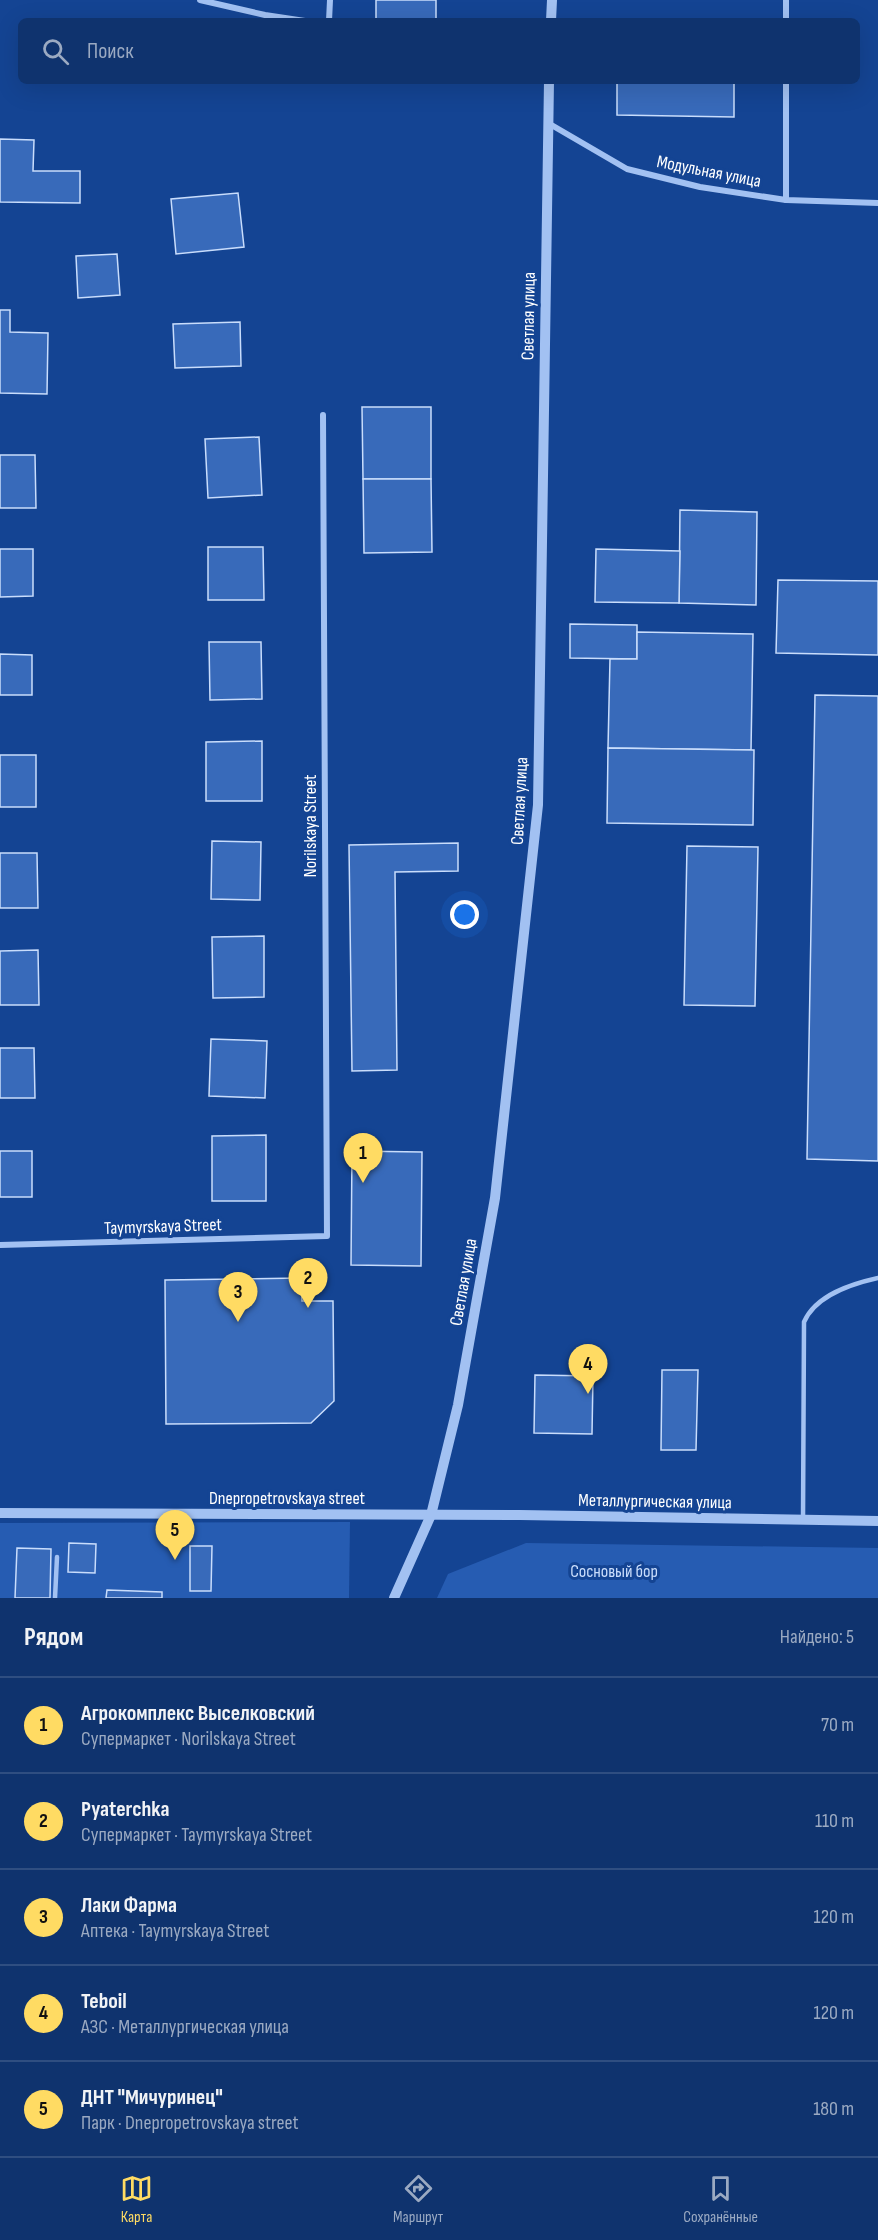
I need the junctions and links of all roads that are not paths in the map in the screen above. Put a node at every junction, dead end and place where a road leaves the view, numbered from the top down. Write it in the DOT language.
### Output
graph roads {
  1 [pos="200,0"];
  2 [pos="330,0"];
  3 [pos="552,0"];
  4 [pos="786,0"];
  5 [pos="285,18"];
  6 [pos="329,18"];
  7 [pos="551,18"];
  8 [pos="786,18"];
  9 [pos="549,84"];
  10 [pos="786,84"];
  11 [pos="548,123"];
  12 [pos="786,200"];
  13 [pos="878,203"];
  14 [pos="323,415"];
  15 [pos="327,1236"];
  16 [pos="0,1245"];
  17 [pos="878,1278"];
  18 [pos="0,1513"];
  19 [pos="431,1515"];
  20 [pos="802,1520"];
  21 [pos="878,1521"];
  22 [pos="57,1557"];
  23 [pos="55,1598"];
  24 [pos="394,1598"];
  1 -- 5 [label="street"];
  2 -- 6 [label="street"];
  3 -- 7 [label="street"];
  4 -- 8 [label="street"];
  9 -- 11 [label="street, Светлая улица"];
  10 -- 12 [label="street"];
  11 -- 12 [label="street, Модульная улица"];
  11 -- 19 [label="street, Светлая улица"];
  12 -- 13 [label="street, Модульная улица"];
  14 -- 15 [label="street, Norilskaya Street"];
  15 -- 16 [label="street, Taymyrskaya Street"];
  17 -- 20 [label="lane"];
  18 -- 19 [label="street, Dnepropetrovskaya street"];
  19 -- 20 [label="street, Металлургическая улица"];
  19 -- 24 [label="street, Светлая улица"];
  20 -- 21 [label="street, Металлургическая улица"];
  22 -- 23 [label="lane"];
}
